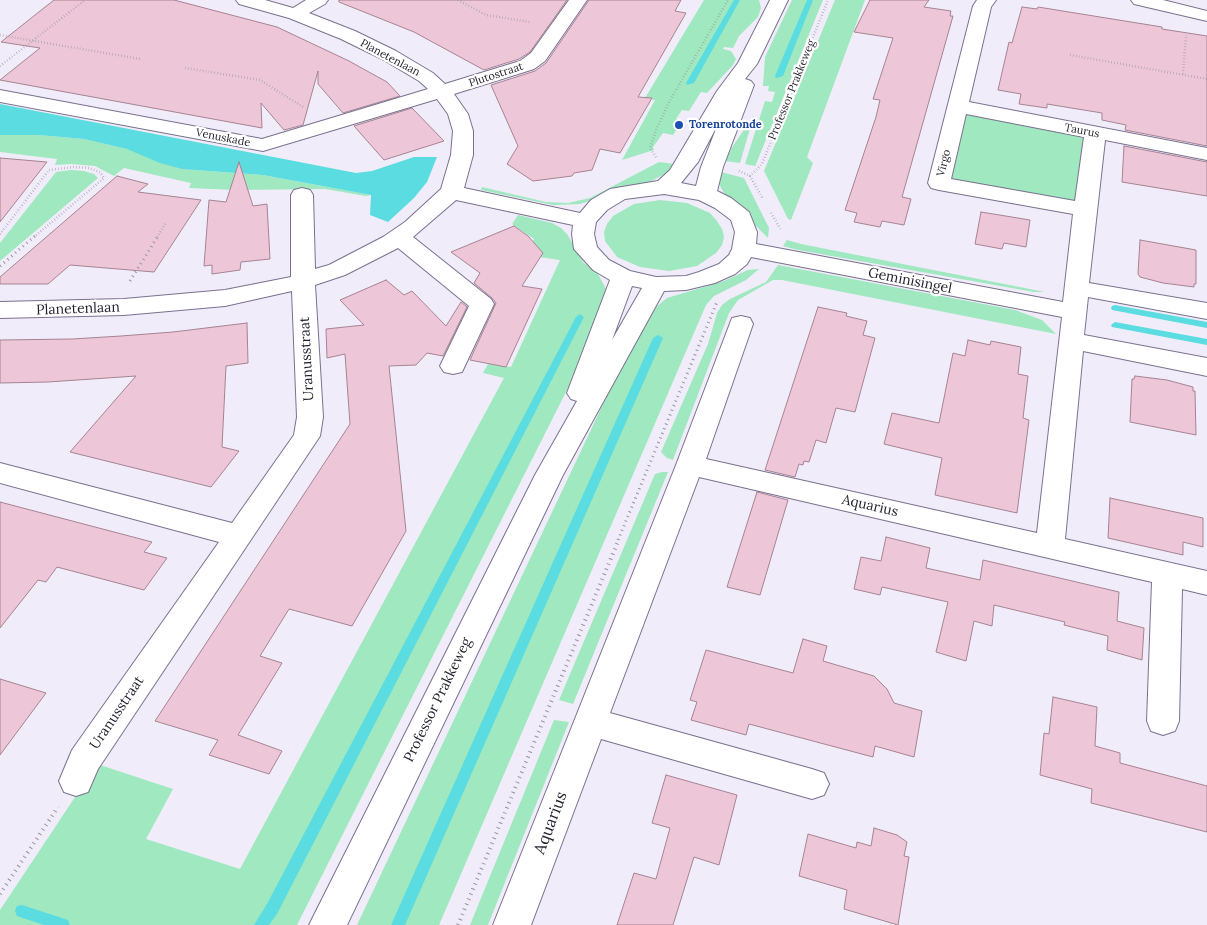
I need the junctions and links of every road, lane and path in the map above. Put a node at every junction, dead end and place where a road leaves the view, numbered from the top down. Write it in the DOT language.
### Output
graph roads {
  1 [pos="85,0"];
  2 [pos="245,0"];
  3 [pos="319,0"];
  4 [pos="458,0"];
  5 [pos="578,0"];
  6 [pos="728,0"];
  7 [pos="779,0"];
  8 [pos="828,0"];
  9 [pos="987,0"];
  10 [pos="1140,0"];
  11 [pos="1188,12"];
  12 [pos="295,14"];
  13 [pos="1207,16"];
  14 [pos="560,26"];
  15 [pos="0,35"];
  16 [pos="32,41"];
  17 [pos="1070,55"];
  18 [pos="140,59"];
  19 [pos="747,64"];
  20 [pos="0,66"];
  21 [pos="185,68"];
  22 [pos="1183,74"];
  23 [pos="1207,79"];
  24 [pos="442,91"];
  25 [pos="0,96"];
  26 [pos="958,106"];
  27 [pos="332,125"];
  28 [pos="1095,134"];
  29 [pos="1207,154"];
  30 [pos="650,160"];
  31 [pos="750,176"];
  32 [pos="664,187"];
  33 [pos="450,192"];
  34 [pos="705,194"];
  35 [pos="302,195"];
  36 [pos="1085,208"];
  37 [pos="585,220"];
  38 [pos="166,223"];
  39 [pos="0,234"];
  40 [pos="399,236"];
  41 [pos="744,249"];
  42 [pos="0,266"];
  43 [pos="623,277"];
  44 [pos="303,281"];
  45 [pos="656,284"];
  46 [pos="127,286"];
  47 [pos="1078,288"];
  48 [pos="0,310"];
  49 [pos="1207,311"];
  50 [pos="1075,312"];
  51 [pos="741,324"];
  52 [pos="1072,341"];
  53 [pos="453,366"];
  54 [pos="1207,367"];
  55 [pos="650,464"];
  56 [pos="690,465"];
  57 [pos="0,473"];
  58 [pos="549,475"];
  59 [pos="239,536"];
  60 [pos="1050,547"];
  61 [pos="1167,574"];
  62 [pos="1207,583"];
  63 [pos="1163,721"];
  64 [pos="590,722"];
  65 [pos="76,781"];
  66 [pos="812,784"];
  67 [pos="0,894"];
  68 [pos="328,925"];
  69 [pos="458,925"];
  70 [pos="512,925"];
  1 -- 16 [label="path"];
  2 -- 12 [label="street, Planetenlaan"];
  3 -- 12 [label="street"];
  4 -- 14 [label="path"];
  5 -- 14 [label="street, Plutostraat"];
  6 -- 30 [label="path"];
  7 -- 19 [label="street"];
  8 -- 31 [label="path, Professor Prakkeweg"];
  9 -- 26 [label="street, Virgo"];
  10 -- 11 [label="street"];
  11 -- 13 [label="street"];
  11 -- 22 [label="path"];
  12 -- 24 [label="street, Planetenlaan"];
  14 -- 24 [label="street, Plutostraat"];
  15 -- 16 [label="path"];
  16 -- 18 [label="path"];
  16 -- 20 [label="path"];
  17 -- 22 [label="path"];
  19 -- 32 [label="street"];
  19 -- 34 [label="street"];
  21 -- 27 [label="path"];
  22 -- 23 [label="path"];
  24 -- 27 [label="street, Venuskade"];
  24 -- 33 [label="street, Planetenlaan"];
  25 -- 27 [label="street, Venuskade"];
  26 -- 28 [label="street, Taurus"];
  26 -- 36 [label="street, Virgo"];
  28 -- 29 [label="street, Taurus"];
  28 -- 36 [label="street"];
  32 -- 34 [label="street"];
  32 -- 37 [label="street"];
  33 -- 37 [label="street"];
  33 -- 40 [label="street, Planetenlaan"];
  34 -- 41 [label="street"];
  35 -- 44 [label="street"];
  36 -- 47 [label="street"];
  37 -- 43 [label="street"];
  38 -- 46 [label="path"];
  39 -- 42 [label="path"];
  40 -- 44 [label="street, Planetenlaan"];
  40 -- 53 [label="street"];
  41 -- 45 [label="street"];
  41 -- 50 [label="street, Geminisingel"];
  43 -- 45 [label="street"];
  43 -- 58 [label="street, Professor Prakkeweg"];
  44 -- 48 [label="street, Planetenlaan"];
  44 -- 59 [label="street, Uranusstraat"];
  45 -- 58 [label="street, Professor Prakkeweg"];
  47 -- 49 [label="street"];
  47 -- 50 [label="street"];
  50 -- 52 [label="street"];
  51 -- 56 [label="street, Aquarius"];
  52 -- 54 [label="street"];
  52 -- 60 [label="street"];
  55 -- 69 [label="path"];
  56 -- 60 [label="street, Aquarius"];
  56 -- 64 [label="street, Aquarius"];
  57 -- 59 [label="street"];
  58 -- 68 [label="street, Professor Prakkeweg"];
  59 -- 65 [label="street, Uranusstraat"];
  60 -- 61 [label="street, Aquarius"];
  61 -- 62 [label="street, Aquarius"];
  61 -- 63 [label="street"];
  64 -- 66 [label="street"];
  64 -- 70 [label="street, Aquarius"];
  65 -- 67 [label="path"];
}
